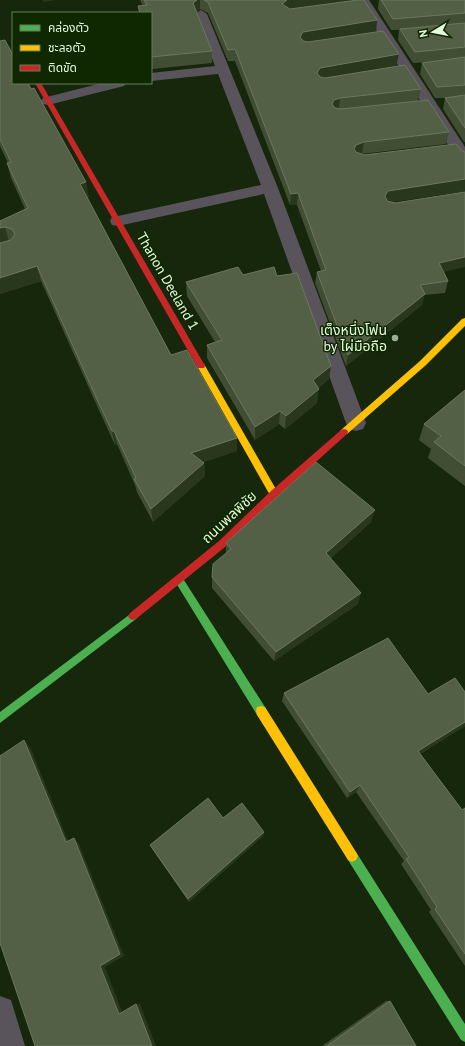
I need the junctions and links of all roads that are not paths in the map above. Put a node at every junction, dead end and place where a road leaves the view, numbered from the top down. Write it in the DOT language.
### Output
graph roads {
  1 [pos="359,4"];
  2 [pos="381,4"];
  3 [pos="201,14"];
  4 [pos="402,34"];
  5 [pos="387,36"];
  6 [pos="372,38"];
  7 [pos="223,68"];
  8 [pos="422,68"];
  9 [pos="408,70"];
  10 [pos="393,72"];
  11 [pos="152,77"];
  12 [pos="39,84"];
  13 [pos="115,84"];
  14 [pos="48,101"];
  15 [pos="438,104"];
  16 [pos="416,106"];
  17 [pos="458,151"];
  18 [pos="270,188"];
  19 [pos="118,221"];
  20 [pos="465,321"];
  21 [pos="356,423"];
  22 [pos="274,494"];
  23 [pos="179,580"];
  24 [pos="0,718"];
  25 [pos="0,1011"];
  26 [pos="465,1036"];
  27 [pos="9,1046"];
  1 -- 2 [label="street"];
  1 -- 5 [label="street"];
  3 -- 7 [label="street"];
  4 -- 5 [label="street"];
  5 -- 6 [label="street"];
  5 -- 9 [label="street"];
  7 -- 11 [label="street"];
  7 -- 18 [label="street"];
  8 -- 9 [label="street"];
  9 -- 10 [label="street"];
  9 -- 15 [label="street"];
  12 -- 14 [label="street, Thanon Deeland 1"];
  13 -- 14 [label="street"];
  14 -- 19 [label="street, Thanon Deeland 1"];
  15 -- 16 [label="street"];
  15 -- 17 [label="street"];
  18 -- 19 [label="street"];
  18 -- 21 [label="street"];
  19 -- 22 [label="street, Thanon Deeland 1"];
  20 -- 21 [label="street, ถนนพลพิชัย"];
  21 -- 22 [label="street, ถนนพลพิชัย"];
  22 -- 23 [label="street, ถนนพลพิชัย"];
  23 -- 24 [label="street, ถนนพลพิชัย"];
  23 -- 26 [label="street"];
  25 -- 27 [label="street"];
}
